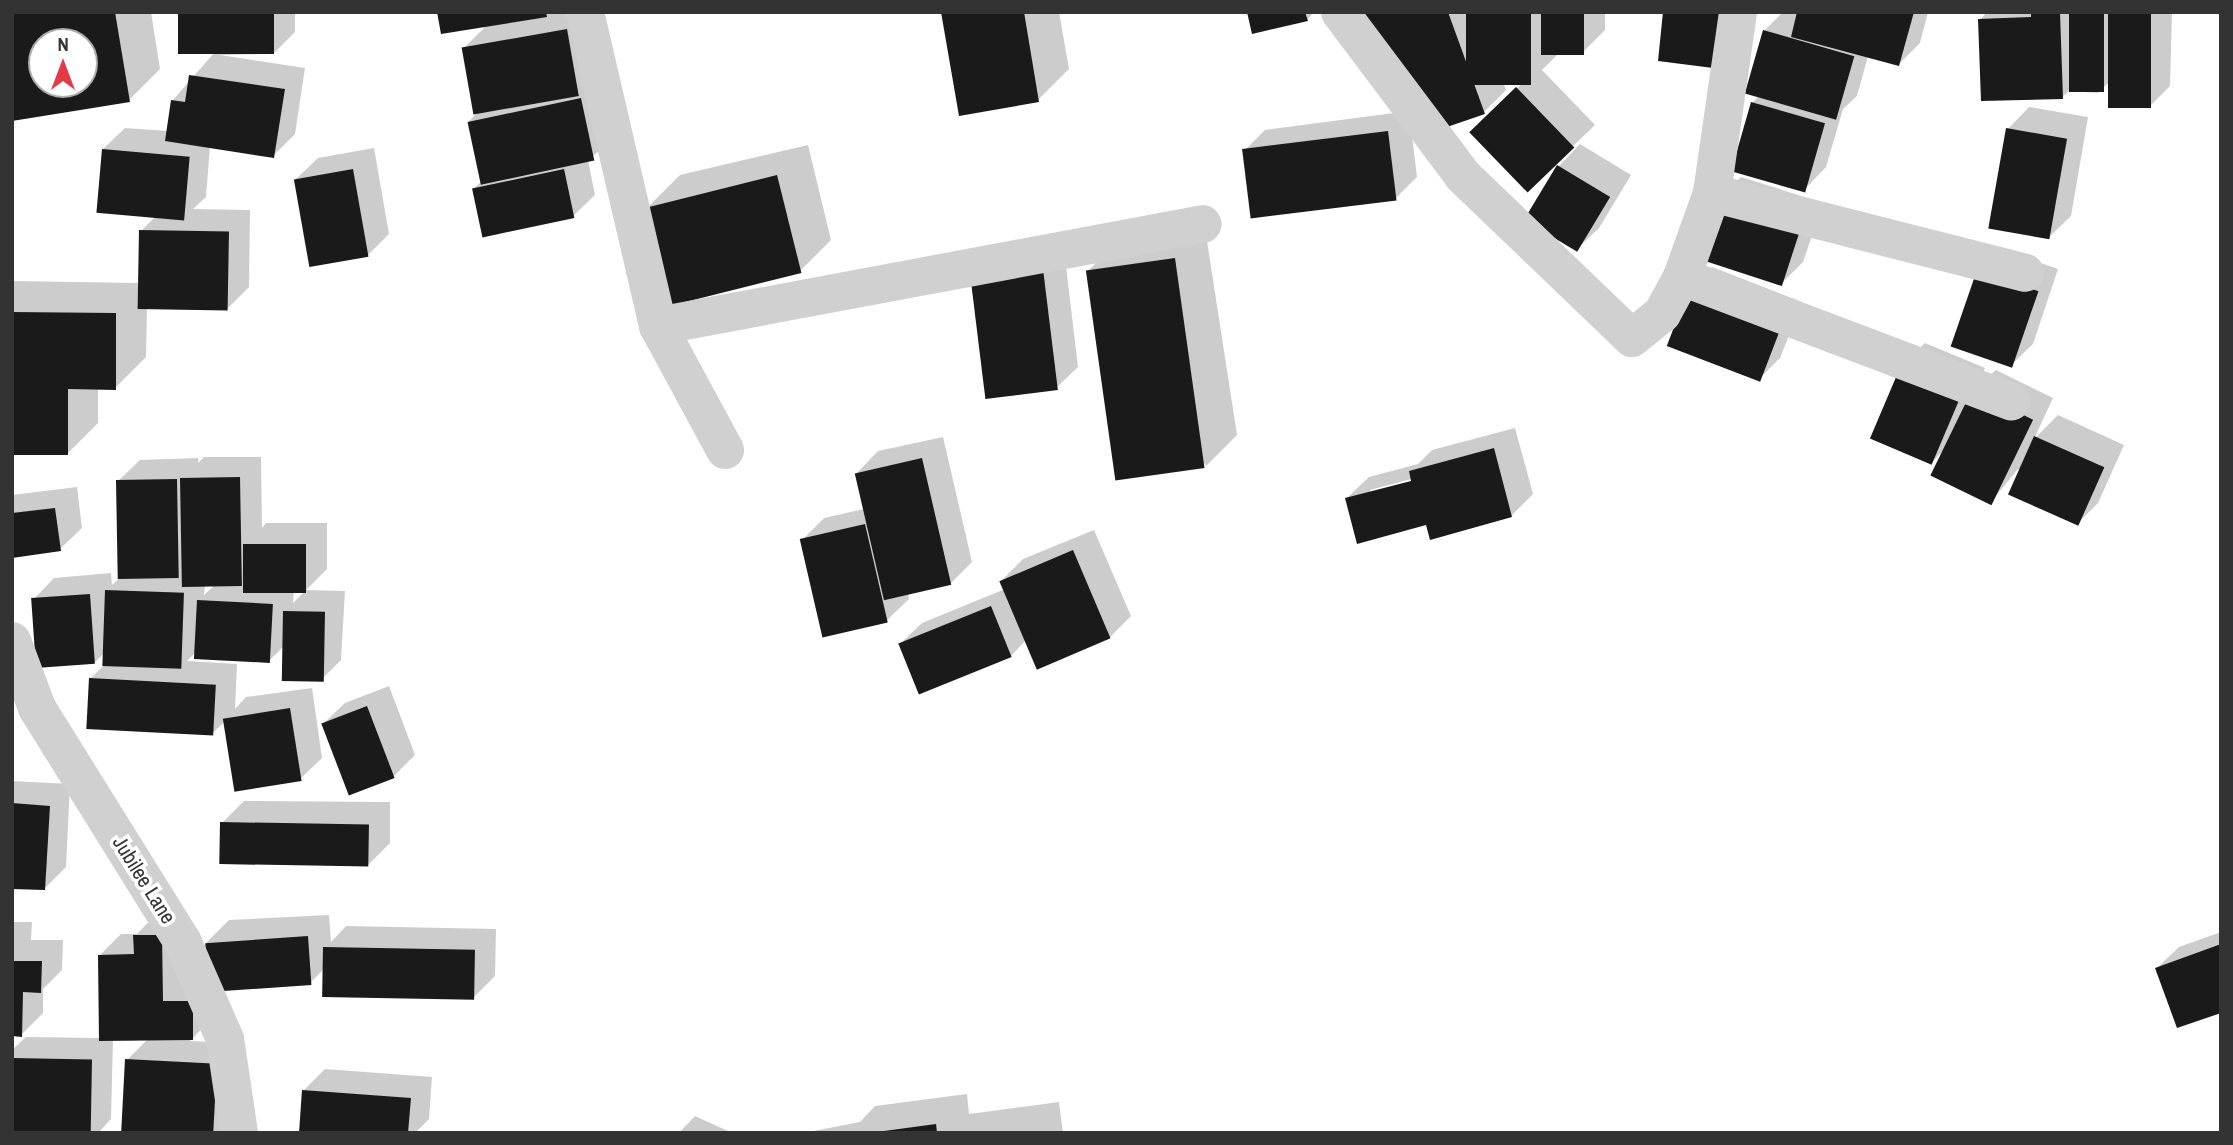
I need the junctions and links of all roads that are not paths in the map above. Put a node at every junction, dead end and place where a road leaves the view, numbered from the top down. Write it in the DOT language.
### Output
graph roads {
  1 [pos="585,12"];
  2 [pos="1340,12"];
  3 [pos="1738,12"];
  4 [pos="1712,194"];
  5 [pos="1203,224"];
  6 [pos="2025,274"];
  7 [pos="1682,277"];
  8 [pos="658,326"];
  9 [pos="2011,401"];
  10 [pos="725,450"];
  11 [pos="12,641"];
  12 [pos="239,1133"];
  1 -- 8 [label="street"];
  2 -- 7 [label="street"];
  3 -- 4 [label="street"];
  4 -- 6 [label="street"];
  4 -- 7 [label="street"];
  5 -- 8 [label="street"];
  7 -- 9 [label="street"];
  8 -- 10 [label="street"];
  11 -- 12 [label="street, Jubilee Lane"];
}
